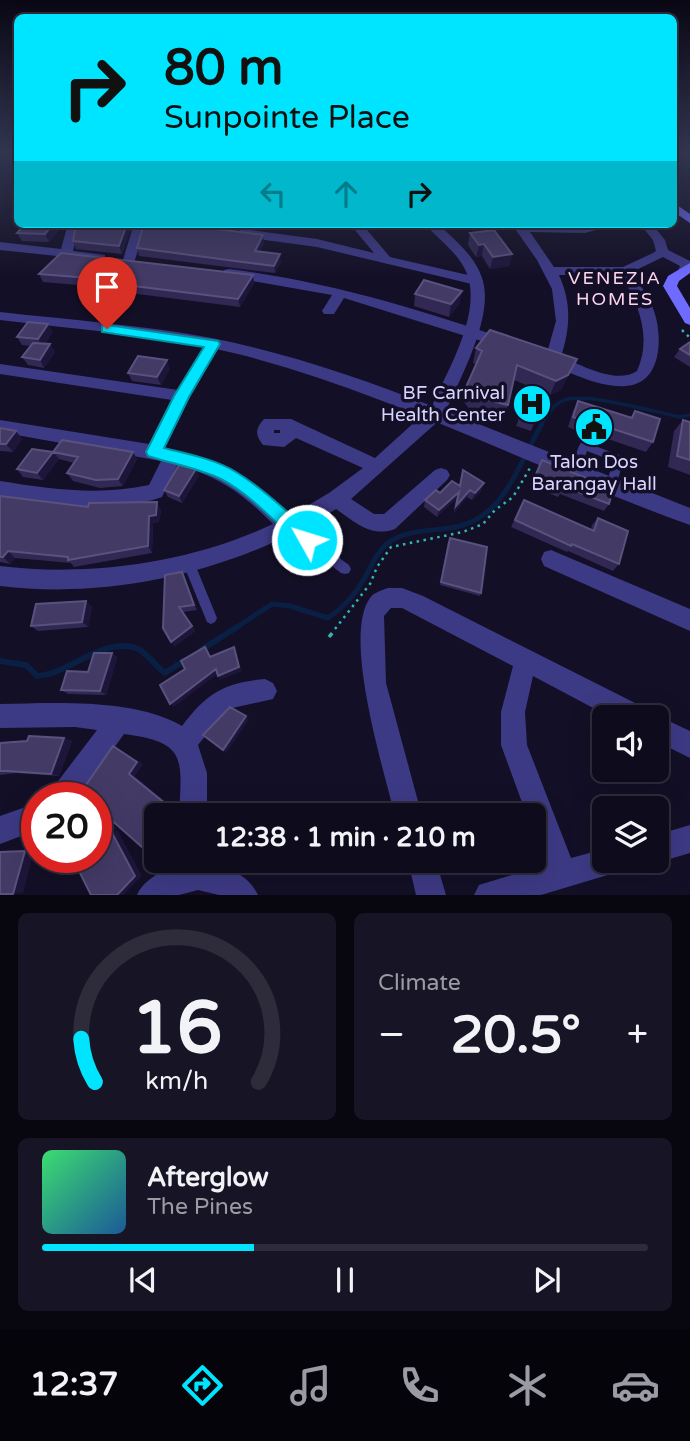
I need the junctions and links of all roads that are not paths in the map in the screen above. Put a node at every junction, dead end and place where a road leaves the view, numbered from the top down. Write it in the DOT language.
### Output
graph roads {
  1 [pos="73,228"];
  2 [pos="139,228"];
  3 [pos="359,228"];
  4 [pos="436,228"];
  5 [pos="520,228"];
  6 [pos="590,228"];
  7 [pos="649,228"];
  8 [pos="223,231"];
  9 [pos="0,246"];
  10 [pos="662,252"];
  11 [pos="66,253"];
  12 [pos="384,257"];
  13 [pos="128,262"];
  14 [pos="145,264"];
  15 [pos="687,269"];
  16 [pos="553,271"];
  17 [pos="625,271"];
  18 [pos="221,272"];
  19 [pos="476,281"];
  20 [pos="340,293"];
  21 [pos="329,311"];
  22 [pos="0,316"];
  23 [pos="690,320"];
  24 [pos="469,331"];
  25 [pos="213,344"];
  26 [pos="517,348"];
  27 [pos="0,369"];
  28 [pos="182,396"];
  29 [pos="437,414"];
  30 [pos="0,426"];
  31 [pos="289,428"];
  32 [pos="163,454"];
  33 [pos="376,466"];
  34 [pos="574,472"];
  35 [pos="441,475"];
  36 [pos="611,486"];
  37 [pos="0,489"];
  38 [pos="337,499"];
  39 [pos="690,517"];
  40 [pos="287,525"];
  41 [pos="551,559"];
  42 [pos="187,561"];
  43 [pos="345,569"];
  44 [pos="0,576"];
  45 [pos="211,618"];
  46 [pos="690,620"];
  47 [pos="526,659"];
  48 [pos="265,691"];
  49 [pos="613,705"];
  50 [pos="0,716"];
  51 [pos="118,720"];
  52 [pos="669,734"];
  53 [pos="183,745"];
  54 [pos="690,745"];
  55 [pos="74,782"];
  56 [pos="193,803"];
  57 [pos="406,803"];
  58 [pos="21,822"];
  59 [pos="0,830"];
  60 [pos="690,839"];
  61 [pos="669,845"];
  62 [pos="592,866"];
  63 [pos="185,873"];
  64 [pos="206,873"];
  65 [pos="425,873"];
  66 [pos="563,874"];
  67 [pos="152,895"];
  68 [pos="243,895"];
  69 [pos="431,895"];
  70 [pos="489,895"];
  1 -- 11 [label="street"];
  2 -- 13 [label="street"];
  3 -- 12 [label="street"];
  4 -- 19 [label="street"];
  5 -- 6 [label="street"];
  5 -- 16 [label="street"];
  7 -- 10 [label="street"];
  8 -- 12 [label="street"];
  9 -- 11 [label="street"];
  10 -- 15 [label="street"];
  10 -- 17 [label="street"];
  11 -- 13 [label="street"];
  12 -- 19 [label="street"];
  13 -- 14 [label="street"];
  15 -- 23 [label="main road"];
  16 -- 17 [label="street"];
  16 -- 17 [label="street"];
  18 -- 20 [label="street"];
  19 -- 24 [label="street"];
  20 -- 21 [label="street"];
  20 -- 24 [label="street"];
  22 -- 25 [label="street"];
  24 -- 26 [label="street"];
  24 -- 29 [label="street"];
  25 -- 28 [label="street"];
  25 -- 29 [label="street"];
  27 -- 28 [label="street"];
  28 -- 32 [label="street"];
  29 -- 33 [label="street"];
  29 -- 34 [label="street"];
  30 -- 32 [label="street"];
  31 -- 33 [label="street"];
  32 -- 37 [label="street"];
  32 -- 40 [label="street"];
  33 -- 38 [label="street"];
  34 -- 36 [label="street"];
  34 -- 36 [label="lane"];
  35 -- 38 [label="street"];
  36 -- 39 [label="street"];
  38 -- 40 [label="street"];
  40 -- 42 [label="street"];
  40 -- 43 [label="lane"];
  41 -- 46 [label="street"];
  42 -- 44 [label="street"];
  42 -- 45 [label="lane"];
  47 -- 49 [label="street"];
  47 -- 57 [label="street"];
  47 -- 66 [label="street"];
  48 -- 53 [label="street"];
  50 -- 51 [label="street"];
  51 -- 53 [label="street"];
  51 -- 55 [label="street"];
  52 -- 54 [label="street"];
  53 -- 56 [label="street"];
  58 -- 59 [label="street"];
  60 -- 61 [label="street"];
  62 -- 66 [label="street"];
  63 -- 67 [label="street"];
  64 -- 68 [label="street"];
  65 -- 69 [label="street"];
  66 -- 70 [label="street"];
}
